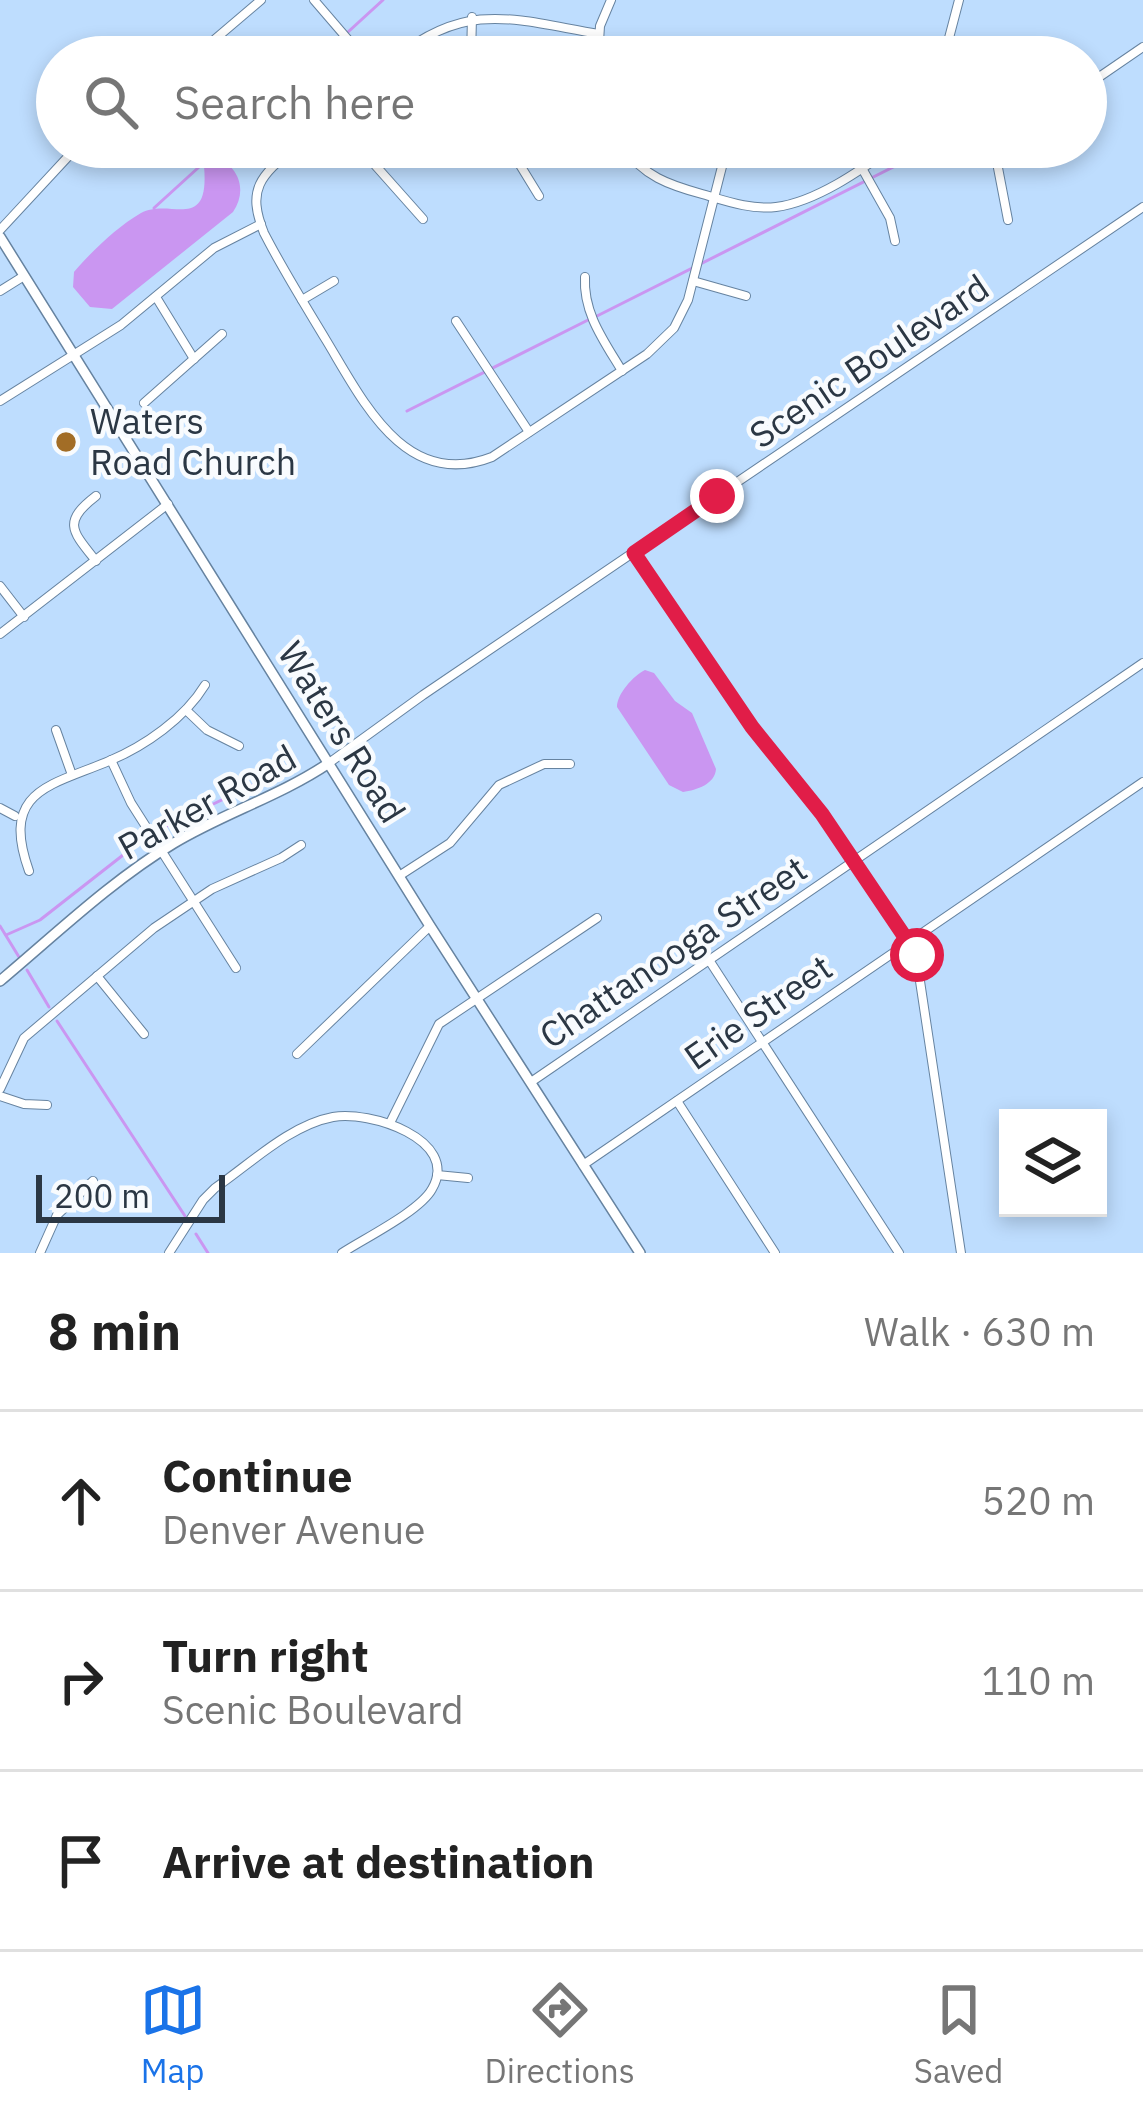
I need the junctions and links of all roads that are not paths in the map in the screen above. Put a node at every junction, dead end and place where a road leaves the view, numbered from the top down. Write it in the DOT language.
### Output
graph roads {
  1 [pos="261,0"];
  2 [pos="314,0"];
  3 [pos="611,0"];
  4 [pos="958,0"];
  5 [pos="472,16"];
  6 [pos="599,34"];
  7 [pos="219,36"];
  8 [pos="345,36"];
  9 [pos="423,36"];
  10 [pos="472,36"];
  11 [pos="949,36"];
  12 [pos="1143,47"];
  13 [pos="1107,72"];
  14 [pos="58,168"];
  15 [pos="270,168"];
  16 [pos="378,168"];
  17 [pos="522,168"];
  18 [pos="642,168"];
  19 [pos="722,168"];
  20 [pos="859,168"];
  21 [pos="862,168"];
  22 [pos="998,168"];
  23 [pos="539,196"];
  24 [pos="714,198"];
  25 [pos="1143,207"];
  26 [pos="423,219"];
  27 [pos="1008,220"];
  28 [pos="261,224"];
  29 [pos="0,233"];
  30 [pos="895,241"];
  31 [pos="24,276"];
  32 [pos="585,278"];
  33 [pos="334,281"];
  34 [pos="693,281"];
  35 [pos="0,291"];
  36 [pos="746,296"];
  37 [pos="156,297"];
  38 [pos="302,300"];
  39 [pos="456,321"];
  40 [pos="222,334"];
  41 [pos="74,355"];
  42 [pos="194,358"];
  43 [pos="622,370"];
  44 [pos="1,398"];
  45 [pos="144,403"];
  46 [pos="529,432"];
  47 [pos="97,496"];
  48 [pos="168,504"];
  49 [pos="634,553"];
  50 [pos="96,561"];
  51 [pos="0,586"];
  52 [pos="24,617"];
  53 [pos="0,634"];
  54 [pos="1143,663"];
  55 [pos="205,685"];
  56 [pos="186,710"];
  57 [pos="56,730"];
  58 [pos="239,746"];
  59 [pos="111,760"];
  60 [pos="329,764"];
  61 [pos="571,764"];
  62 [pos="72,775"];
  63 [pos="1143,782"];
  64 [pos="0,808"];
  65 [pos="15,816"];
  66 [pos="301,845"];
  67 [pos="161,851"];
  68 [pos="854,861"];
  69 [pos="29,872"];
  70 [pos="399,876"];
  71 [pos="192,901"];
  72 [pos="597,918"];
  73 [pos="430,926"];
  74 [pos="910,941"];
  75 [pos="709,960"];
  76 [pos="236,968"];
  77 [pos="97,976"];
  78 [pos="0,981"];
  79 [pos="477,999"];
  80 [pos="144,1034"];
  81 [pos="762,1042"];
  82 [pos="297,1054"];
  83 [pos="531,1082"];
  84 [pos="0,1093"];
  85 [pos="677,1101"];
  86 [pos="47,1105"];
  87 [pos="391,1123"];
  88 [pos="583,1165"];
  89 [pos="436,1175"];
  90 [pos="468,1178"];
  91 [pos="93,1181"];
  92 [pos="358,1249"];
  93 [pos="40,1253"];
  94 [pos="169,1253"];
  95 [pos="342,1253"];
  96 [pos="640,1253"];
  97 [pos="775,1253"];
  98 [pos="899,1253"];
  99 [pos="962,1253"];
  1 -- 7 [label="street"];
  2 -- 8 [label="street"];
  3 -- 6 [label="street"];
  4 -- 11 [label="street"];
  5 -- 6 [label="street"];
  5 -- 9 [label="street"];
  5 -- 10 [label="street"];
  12 -- 13 [label="street"];
  14 -- 29 [label="street"];
  15 -- 28 [label="street"];
  16 -- 26 [label="street"];
  17 -- 23 [label="street"];
  18 -- 24 [label="street"];
  19 -- 24 [label="street"];
  20 -- 24 [label="street"];
  21 -- 30 [label="street"];
  22 -- 27 [label="street"];
  24 -- 34 [label="street"];
  25 -- 49 [label="street, Scenic Boulevard"];
  28 -- 37 [label="street"];
  28 -- 38 [label="street"];
  29 -- 31 [label="street, Waters Road"];
  31 -- 35 [label="street"];
  31 -- 41 [label="street, Waters Road"];
  32 -- 43 [label="street"];
  33 -- 38 [label="street"];
  34 -- 36 [label="street"];
  34 -- 43 [label="street"];
  37 -- 41 [label="street"];
  37 -- 42 [label="street"];
  38 -- 46 [label="street"];
  39 -- 46 [label="street"];
  40 -- 42 [label="street"];
  41 -- 44 [label="street"];
  41 -- 48 [label="street, Waters Road"];
  42 -- 45 [label="street"];
  43 -- 46 [label="street"];
  47 -- 50 [label="street"];
  48 -- 50 [label="street"];
  48 -- 60 [label="street, Waters Road"];
  49 -- 60 [label="street, Scenic Boulevard"];
  49 -- 68 [label="street"];
  50 -- 52 [label="street"];
  51 -- 52 [label="street"];
  52 -- 53 [label="street"];
  54 -- 68 [label="street, Chattanooga Street"];
  55 -- 56 [label="street"];
  56 -- 58 [label="street"];
  56 -- 59 [label="street"];
  57 -- 62 [label="street"];
  59 -- 62 [label="street"];
  59 -- 67 [label="street"];
  60 -- 67 [label="street, Parker Road"];
  60 -- 70 [label="street, Waters Road"];
  61 -- 70 [label="street"];
  62 -- 65 [label="street"];
  63 -- 74 [label="street, Erie Street"];
  64 -- 65 [label="street"];
  65 -- 69 [label="street"];
  66 -- 71 [label="street"];
  67 -- 71 [label="street"];
  67 -- 78 [label="street, Parker Road"];
  68 -- 74 [label="street"];
  68 -- 75 [label="street, Chattanooga Street"];
  70 -- 73 [label="street, Waters Road"];
  71 -- 76 [label="street"];
  71 -- 77 [label="street"];
  72 -- 79 [label="street"];
  73 -- 79 [label="street, Waters Road"];
  73 -- 82 [label="street"];
  74 -- 81 [label="street, Erie Street"];
  74 -- 99 [label="street"];
  75 -- 81 [label="street"];
  75 -- 83 [label="street, Chattanooga Street"];
  77 -- 80 [label="street"];
  77 -- 84 [label="street"];
  79 -- 83 [label="street, Waters Road"];
  79 -- 87 [label="street"];
  81 -- 85 [label="street, Erie Street"];
  81 -- 98 [label="street"];
  83 -- 88 [label="street, Waters Road"];
  84 -- 86 [label="street"];
  85 -- 88 [label="street, Erie Street"];
  85 -- 97 [label="street"];
  87 -- 89 [label="street"];
  87 -- 94 [label="street"];
  88 -- 96 [label="street, Waters Road"];
  89 -- 90 [label="street"];
  89 -- 92 [label="street"];
  91 -- 93 [label="street"];
  92 -- 95 [label="street"];
}
